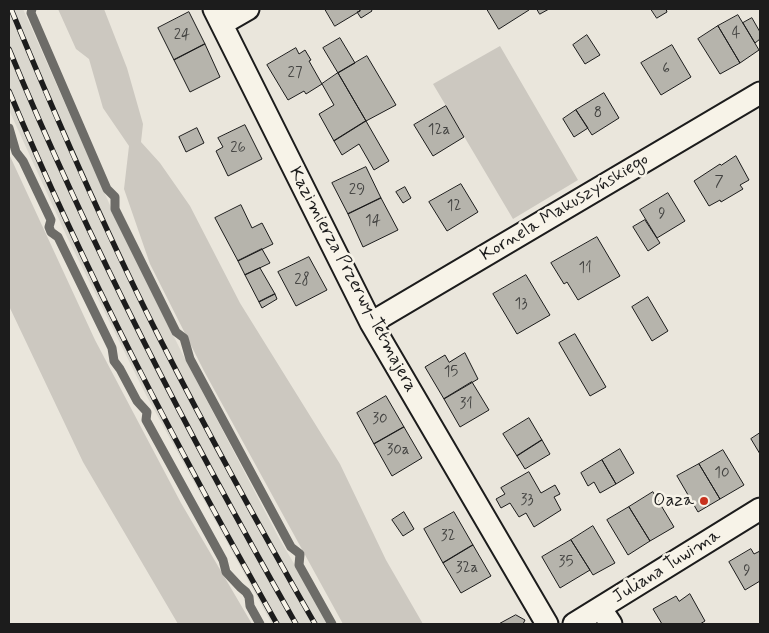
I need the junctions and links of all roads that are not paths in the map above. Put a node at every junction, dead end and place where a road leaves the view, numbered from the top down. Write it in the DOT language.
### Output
graph roads {
  1 [pos="248,9"];
  2 [pos="218,16"];
  3 [pos="760,93"];
  4 [pos="370,323"];
  5 [pos="760,509"];
  6 [pos="606,616"];
  7 [pos="547,624"];
  8 [pos="574,624"];
  1 -- 2 [label="street"];
  2 -- 4 [label="street, Kazimierza Przerwy-Tetmajera"];
  3 -- 4 [label="street, Kornela Makuszyńskiego"];
  4 -- 7 [label="street, Kazimierza Przerwy-Tetmajera"];
  5 -- 6 [label="street, Juliana Tuwima"];
  6 -- 8 [label="street, Juliana Tuwima"];
}
